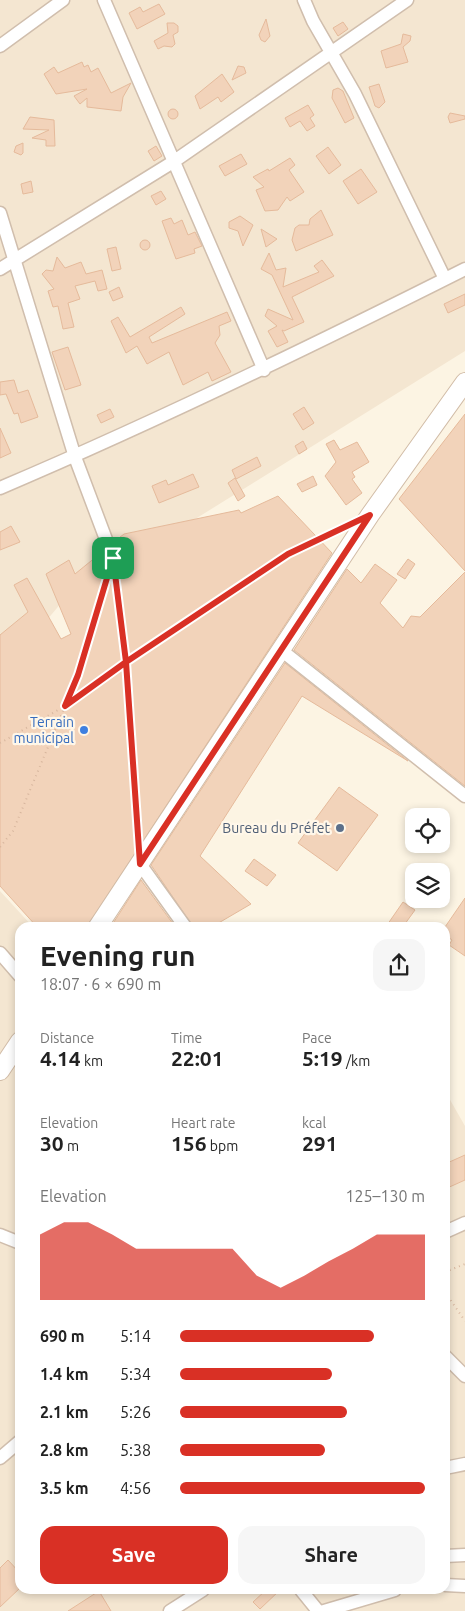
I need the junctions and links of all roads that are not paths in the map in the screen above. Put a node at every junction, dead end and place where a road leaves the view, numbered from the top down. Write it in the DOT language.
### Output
graph roads {
  1 [pos="63,0"];
  2 [pos="104,0"];
  3 [pos="304,0"];
  4 [pos="406,0"];
  5 [pos="0,46"];
  6 [pos="330,52"];
  7 [pos="173,162"];
  8 [pos="0,213"];
  9 [pos="14,260"];
  10 [pos="0,268"];
  11 [pos="465,269"];
  12 [pos="445,279"];
  13 [pos="264,370"];
  14 [pos="465,382"];
  15 [pos="75,457"];
  16 [pos="0,488"];
  17 [pos="113,558"];
  18 [pos="281,650"];
  19 [pos="465,796"];
  20 [pos="140,864"];
  21 [pos="101,922"];
  22 [pos="182,922"];
  23 [pos="0,953"];
  24 [pos="15,970"];
  25 [pos="15,1048"];
  26 [pos="0,1071"];
  27 [pos="465,1223"];
  28 [pos="450,1230"];
  29 [pos="0,1235"];
  30 [pos="15,1241"];
  31 [pos="450,1361"];
  32 [pos="465,1376"];
  33 [pos="15,1446"];
  34 [pos="0,1458"];
  35 [pos="465,1464"];
  36 [pos="450,1467"];
  37 [pos="465,1555"];
  38 [pos="450,1556"];
  39 [pos="450,1585"];
  40 [pos="465,1586"];
  41 [pos="198,1594"];
  42 [pos="304,1594"];
  43 [pos="375,1594"];
  44 [pos="170,1611"];
  45 [pos="318,1611"];
  46 [pos="324,1611"];
  1 -- 5 [label="street"];
  2 -- 7 [label="street"];
  3 -- 6 [label="street"];
  4 -- 6 [label="street"];
  6 -- 7 [label="street"];
  6 -- 12 [label="street"];
  7 -- 9 [label="street"];
  7 -- 13 [label="street"];
  8 -- 9 [label="street"];
  9 -- 10 [label="street"];
  9 -- 15 [label="street"];
  11 -- 12 [label="street"];
  12 -- 13 [label="street"];
  13 -- 15 [label="street"];
  14 -- 18 [label="main road"];
  15 -- 16 [label="street"];
  15 -- 17 [label="street"];
  18 -- 19 [label="street"];
  18 -- 20 [label="main road"];
  20 -- 21 [label="main road"];
  20 -- 22 [label="street"];
  23 -- 24 [label="street"];
  25 -- 26 [label="main road"];
  27 -- 28 [label="street"];
  29 -- 30 [label="street"];
  31 -- 32 [label="street"];
  33 -- 34 [label="street"];
  35 -- 36 [label="street"];
  37 -- 38 [label="street"];
  39 -- 40 [label="street"];
  41 -- 44 [label="street"];
  42 -- 45 [label="street"];
  43 -- 46 [label="street"];
}
